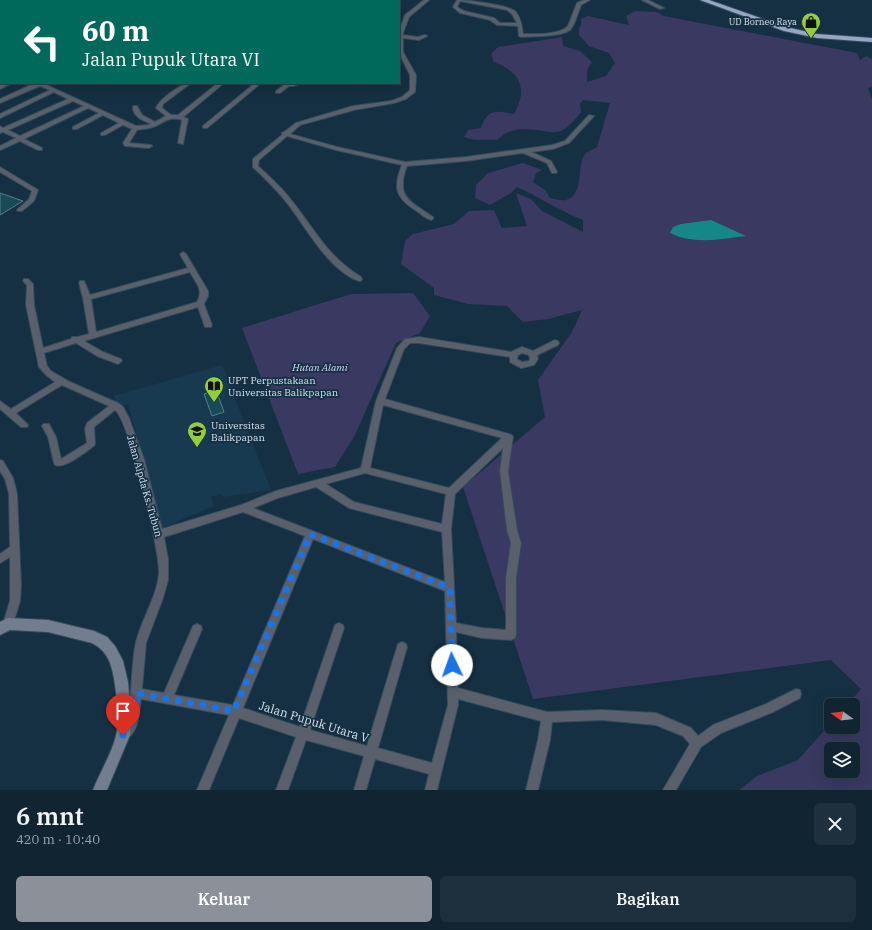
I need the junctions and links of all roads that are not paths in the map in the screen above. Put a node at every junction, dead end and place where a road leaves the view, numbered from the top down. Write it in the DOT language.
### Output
graph roads {
  1 [pos="427,0"];
  2 [pos="459,0"];
  3 [pos="588,0"];
  4 [pos="644,0"];
  5 [pos="703,0"];
  6 [pos="710,0"];
  7 [pos="662,8"];
  8 [pos="520,25"];
  9 [pos="401,36"];
  10 [pos="425,36"];
  11 [pos="872,39"];
  12 [pos="36,84"];
  13 [pos="40,84"];
  14 [pos="187,84"];
  15 [pos="220,84"];
  16 [pos="257,84"];
  17 [pos="284,84"];
  18 [pos="53,91"];
  19 [pos="278,92"];
  20 [pos="73,99"];
  21 [pos="0,101"];
  22 [pos="88,106"];
  23 [pos="135,107"];
  24 [pos="104,113"];
  25 [pos="0,116"];
  26 [pos="170,116"];
  27 [pos="591,116"];
  28 [pos="178,117"];
  29 [pos="124,122"];
  30 [pos="156,124"];
  31 [pos="205,127"];
  32 [pos="76,128"];
  33 [pos="135,128"];
  34 [pos="1,130"];
  35 [pos="103,134"];
  36 [pos="284,134"];
  37 [pos="20,138"];
  38 [pos="181,143"];
  39 [pos="149,146"];
  40 [pos="0,148"];
  41 [pos="40,149"];
  42 [pos="523,151"];
  43 [pos="405,164"];
  44 [pos="0,169"];
  45 [pos="554,172"];
  46 [pos="20,210"];
  47 [pos="431,218"];
  48 [pos="183,254"];
  49 [pos="192,269"];
  50 [pos="359,279"];
  51 [pos="26,281"];
  52 [pos="82,283"];
  53 [pos="87,298"];
  54 [pos="200,304"];
  55 [pos="208,325"];
  56 [pos="93,335"];
  57 [pos="75,340"];
  58 [pos="555,343"];
  59 [pos="40,351"];
  60 [pos="533,354"];
  61 [pos="512,355"];
  62 [pos="118,361"];
  63 [pos="62,381"];
  64 [pos="380,400"];
  65 [pos="0,404"];
  66 [pos="115,406"];
  67 [pos="10,413"];
  68 [pos="24,425"];
  69 [pos="46,426"];
  70 [pos="510,437"];
  71 [pos="0,463"];
  72 [pos="364,470"];
  73 [pos="318,484"];
  74 [pos="451,492"];
  75 [pos="242,508"];
  76 [pos="446,529"];
  77 [pos="159,534"];
  78 [pos="310,534"];
  79 [pos="15,549"];
  80 [pos="0,559"];
  81 [pos="450,588"];
  82 [pos="450,626"];
  83 [pos="4,627"];
  84 [pos="339,628"];
  85 [pos="197,629"];
  86 [pos="402,647"];
  87 [pos="453,692"];
  88 [pos="136,693"];
  89 [pos="796,694"];
  90 [pos="167,698"];
  91 [pos="234,711"];
  92 [pos="547,718"];
  93 [pos="303,734"];
  94 [pos="123,735"];
  95 [pos="697,743"];
  96 [pos="372,753"];
  97 [pos="437,770"];
  98 [pos="100,790"];
  99 [pos="203,790"];
  100 [pos="282,790"];
  101 [pos="360,790"];
  102 [pos="431,790"];
  103 [pos="532,790"];
  104 [pos="669,790"];
  1 -- 9 [label="street"];
  2 -- 8 [label="street"];
  2 -- 8 [label="street"];
  3 -- 8 [label="street"];
  4 -- 7 [label="street"];
  5 -- 11 [label="highway"];
  6 -- 11 [label="highway"];
  9 -- 10 [label="street"];
  9 -- 36 [label="street"];
  12 -- 21 [label="street"];
  13 -- 18 [label="street"];
  14 -- 26 [label="street"];
  15 -- 28 [label="street"];
  16 -- 31 [label="street"];
  17 -- 19 [label="street"];
  18 -- 20 [label="street"];
  18 -- 25 [label="street"];
  20 -- 22 [label="street"];
  20 -- 34 [label="street"];
  22 -- 24 [label="street"];
  22 -- 37 [label="street"];
  23 -- 30 [label="street"];
  24 -- 29 [label="street"];
  24 -- 32 [label="street"];
  26 -- 28 [label="street"];
  26 -- 30 [label="street"];
  27 -- 42 [label="street"];
  28 -- 38 [label="street"];
  29 -- 33 [label="street"];
  29 -- 35 [label="street"];
  30 -- 33 [label="street"];
  33 -- 39 [label="street"];
  34 -- 37 [label="street"];
  36 -- 43 [label="street"];
  36 -- 50 [label="street"];
  37 -- 40 [label="street"];
  37 -- 41 [label="street"];
  42 -- 43 [label="street"];
  42 -- 45 [label="street"];
  43 -- 47 [label="street"];
  44 -- 46 [label="street"];
  48 -- 49 [label="street"];
  49 -- 53 [label="street"];
  49 -- 54 [label="street"];
  51 -- 59 [label="street, Jalan Aipda Ks. Tubun"];
  52 -- 53 [label="street"];
  53 -- 56 [label="street"];
  54 -- 55 [label="street"];
  54 -- 56 [label="street"];
  56 -- 57 [label="street"];
  57 -- 59 [label="street"];
  57 -- 62 [label="street"];
  58 -- 60 [label="street"];
  59 -- 63 [label="street, Jalan Aipda Ks. Tubun"];
  60 -- 61 [label="street"];
  60 -- 61 [label="street"];
  61 -- 64 [label="street"];
  63 -- 66 [label="street, Jalan Aipda Ks. Tubun"];
  63 -- 67 [label="street"];
  64 -- 70 [label="street"];
  64 -- 72 [label="street"];
  65 -- 67 [label="street"];
  66 -- 69 [label="street"];
  66 -- 77 [label="street, Jalan Aipda Ks. Tubun"];
  67 -- 68 [label="street"];
  70 -- 74 [label="street"];
  70 -- 82 [label="street"];
  71 -- 79 [label="street"];
  72 -- 73 [label="street"];
  72 -- 74 [label="street"];
  73 -- 75 [label="street"];
  73 -- 76 [label="street"];
  74 -- 76 [label="street"];
  75 -- 77 [label="street"];
  75 -- 78 [label="street"];
  76 -- 81 [label="street"];
  77 -- 88 [label="street, Jalan Aipda Ks. Tubun"];
  78 -- 81 [label="street"];
  78 -- 91 [label="street"];
  79 -- 80 [label="street"];
  79 -- 83 [label="street"];
  81 -- 82 [label="street"];
  82 -- 87 [label="street"];
  83 -- 94 [label="street"];
  84 -- 93 [label="street"];
  85 -- 90 [label="street"];
  86 -- 96 [label="street"];
  87 -- 92 [label="street"];
  87 -- 97 [label="street"];
  88 -- 90 [label="street, Jalan Pupuk Utara V"];
  88 -- 94 [label="street, Jalan Aipda Ks. Tubun"];
  89 -- 95 [label="street"];
  90 -- 91 [label="street, Jalan Pupuk Utara V"];
  91 -- 93 [label="street, Jalan Pupuk Utara V"];
  91 -- 99 [label="street"];
  92 -- 95 [label="street"];
  92 -- 103 [label="street"];
  93 -- 96 [label="street, Jalan Pupuk Utara V"];
  93 -- 100 [label="street"];
  94 -- 98 [label="street"];
  95 -- 104 [label="street"];
  96 -- 97 [label="street, Jalan Pupuk Utara V"];
  96 -- 101 [label="street"];
  97 -- 102 [label="street"];
}
